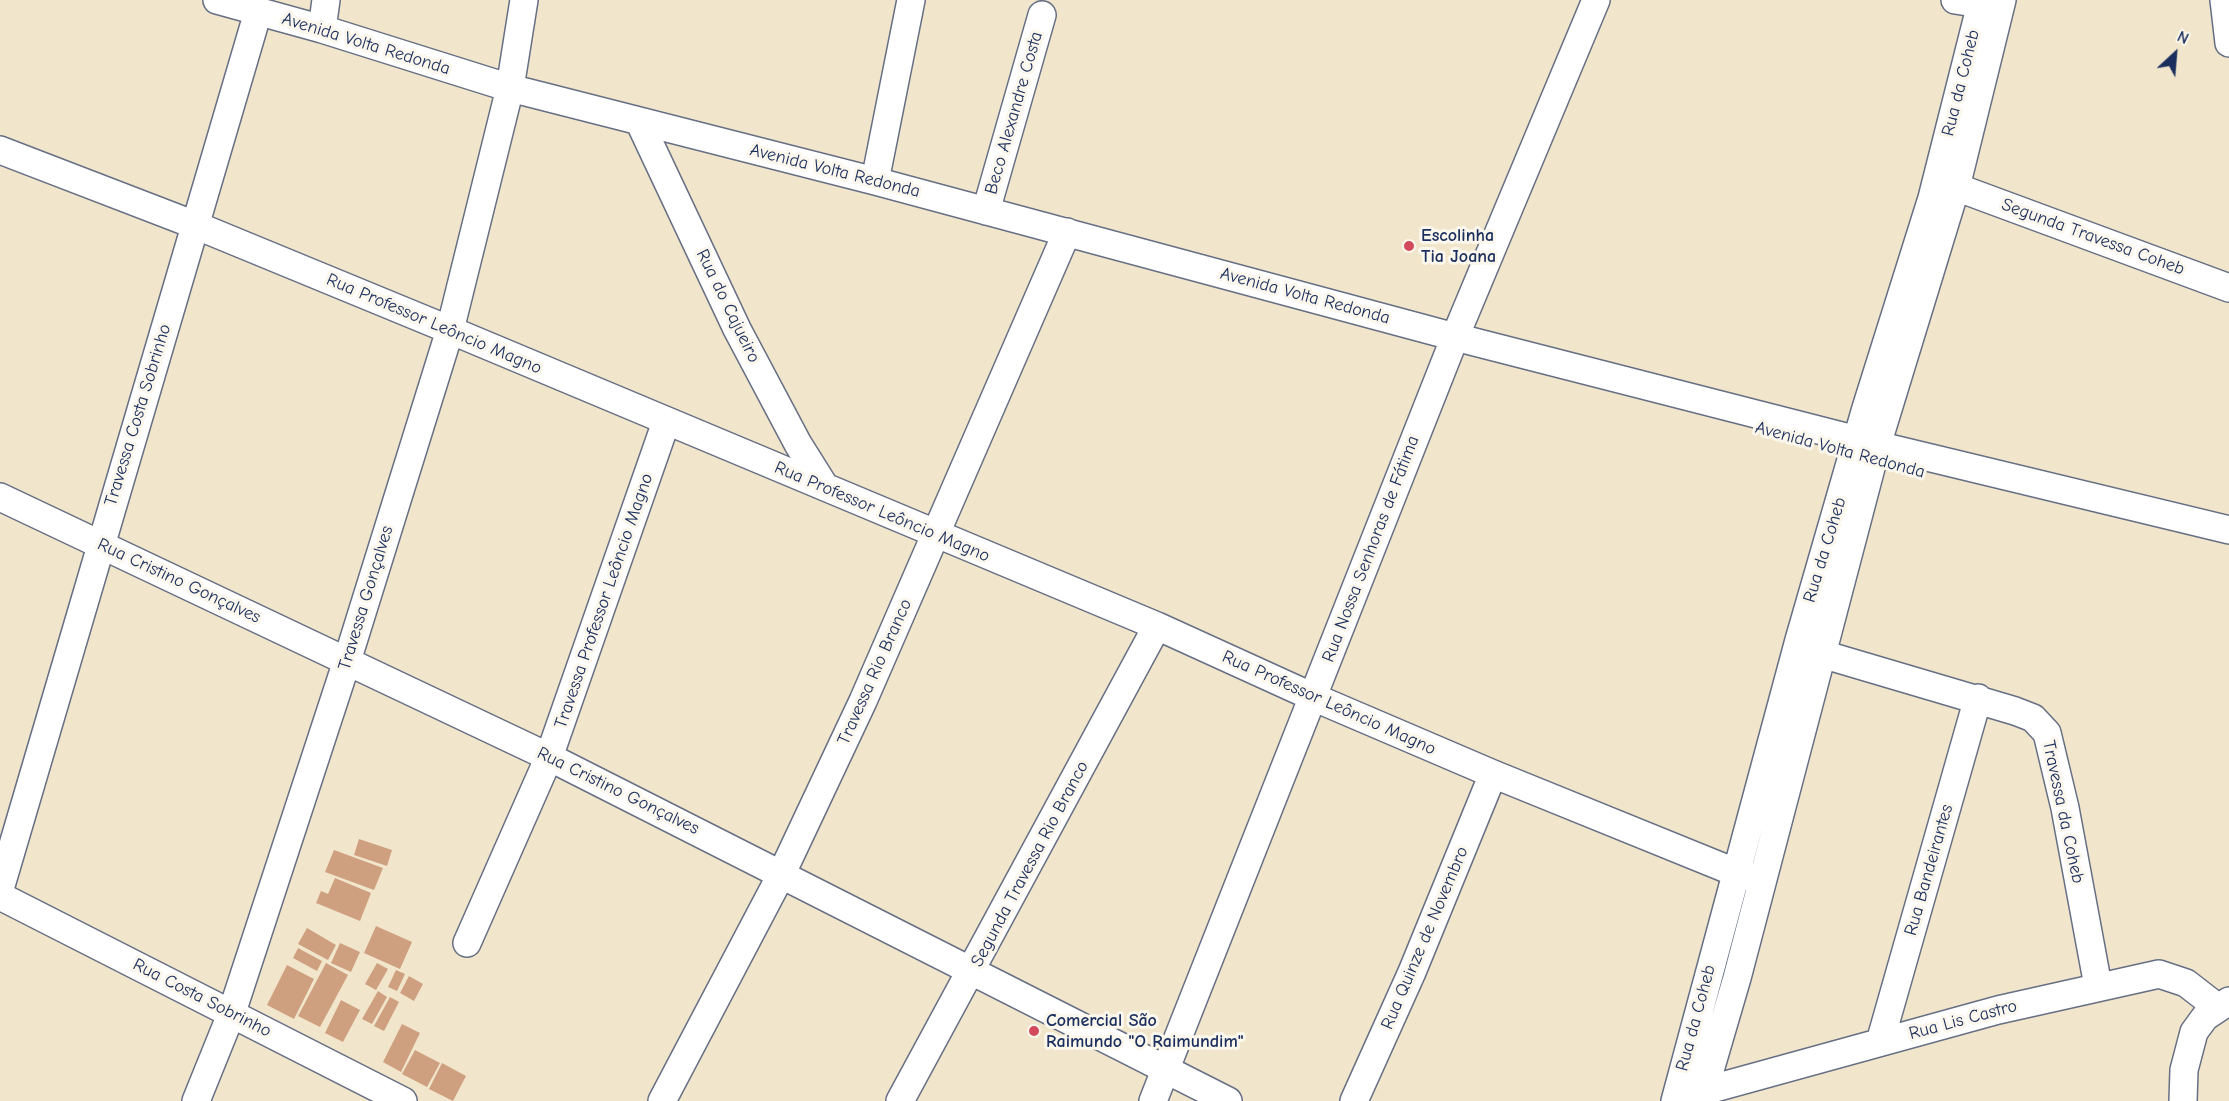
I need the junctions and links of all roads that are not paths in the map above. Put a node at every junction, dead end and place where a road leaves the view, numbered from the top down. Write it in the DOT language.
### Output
graph roads {
  1 [pos="217,0"];
  2 [pos="326,0"];
  3 [pos="524,0"];
  4 [pos="911,0"];
  5 [pos="1596,0"];
  6 [pos="2224,0"];
  7 [pos="1980,1"];
  8 [pos="258,12"];
  9 [pos="1042,15"];
  10 [pos="322,29"];
  11 [pos="2229,43"];
  12 [pos="510,88"];
  13 [pos="639,121"];
  14 [pos="0,150"];
  15 [pos="875,181"];
  16 [pos="1956,187"];
  17 [pos="986,210"];
  18 [pos="195,225"];
  19 [pos="1067,232"];
  20 [pos="2229,288"];
  21 [pos="450,330"];
  22 [pos="1455,337"];
  23 [pos="666,422"];
  24 [pos="1866,450"];
  25 [pos="825,487"];
  26 [pos="0,497"];
  27 [pos="2229,530"];
  28 [pos="936,536"];
  29 [pos="100,544"];
  30 [pos="2229,547"];
  31 [pos="1157,626"];
  32 [pos="1822,654"];
  33 [pos="347,661"];
  34 [pos="1313,697"];
  35 [pos="1978,698"];
  36 [pos="549,757"];
  37 [pos="1494,774"];
  38 [pos="782,873"];
  39 [pos="1750,876"];
  40 [pos="0,889"];
  41 [pos="0,896"];
  42 [pos="467,943"];
  43 [pos="972,971"];
  44 [pos="2098,986"];
  45 [pos="2223,1004"];
  46 [pos="232,1012"];
  47 [pos="1880,1042"];
  48 [pos="1166,1070"];
  49 [pos="1702,1096"];
  50 [pos="196,1101"];
  51 [pos="403,1101"];
  52 [pos="662,1101"];
  53 [pos="900,1101"];
  54 [pos="1153,1101"];
  55 [pos="1228,1101"];
  56 [pos="1354,1101"];
  57 [pos="1675,1101"];
  58 [pos="2182,1101"];
  1 -- 8 [label="street, Avenida Volta Redonda"];
  2 -- 10 [label="street"];
  3 -- 12 [label="street, Travessa Gonçalves"];
  4 -- 15 [label="street"];
  5 -- 22 [label="street, Rua Nossa Senhoras de Fátima"];
  6 -- 11 [label="street"];
  7 -- 16 [label="street, Rua da Coheb"];
  7 -- 24 [label="street, Rua da Coheb"];
  8 -- 10 [label="street, Avenida Volta Redonda"];
  8 -- 18 [label="street, Travessa Costa Sobrinho"];
  9 -- 17 [label="street, Beco Alexandre Costa"];
  10 -- 12 [label="street, Avenida Volta Redonda"];
  12 -- 13 [label="street, Avenida Volta Redonda"];
  12 -- 21 [label="street, Travessa Gonçalves"];
  13 -- 15 [label="street, Avenida Volta Redonda"];
  13 -- 25 [label="street, Rua do Cajueiro"];
  14 -- 18 [label="street, Rua Professor Leôncio Magno"];
  15 -- 17 [label="street, Avenida Volta Redonda"];
  16 -- 20 [label="street, Segunda Travessa Coheb"];
  16 -- 24 [label="street, Rua da Coheb"];
  17 -- 19 [label="street, Avenida Volta Redonda"];
  18 -- 21 [label="street, Rua Professor Leôncio Magno"];
  18 -- 29 [label="street, Travessa Costa Sobrinho"];
  19 -- 22 [label="street, Avenida Volta Redonda"];
  19 -- 28 [label="street, Travessa Rio Branco"];
  21 -- 23 [label="street, Rua Professor Leôncio Magno"];
  21 -- 33 [label="street, Travessa Gonçalves"];
  22 -- 24 [label="street, Avenida Volta Redonda"];
  22 -- 34 [label="street, Rua Nossa Senhoras de Fátima"];
  23 -- 25 [label="street, Rua Professor Leôncio Magno"];
  23 -- 36 [label="street, Travessa Professor Leôncio Magno"];
  24 -- 27 [label="street, Avenida Volta Redonda"];
  24 -- 30 [label="street, Avenida Volta Redonda"];
  24 -- 32 [label="street, Rua da Coheb"];
  24 -- 39 [label="street, Rua da Coheb"];
  25 -- 28 [label="street, Rua Professor Leôncio Magno"];
  26 -- 29 [label="street, Rua Cristino Gonçalves"];
  28 -- 31 [label="street, Rua Professor Leôncio Magno"];
  28 -- 38 [label="street, Travessa Rio Branco"];
  29 -- 33 [label="street, Rua Cristino Gonçalves"];
  29 -- 40 [label="street, Travessa Costa Sobrinho"];
  31 -- 34 [label="street, Rua Professor Leôncio Magno"];
  31 -- 43 [label="street, Segunda Travessa Rio Branco"];
  32 -- 35 [label="street, Travessa da Coheb"];
  32 -- 39 [label="street, Rua da Coheb"];
  33 -- 36 [label="street, Rua Cristino Gonçalves"];
  33 -- 46 [label="street, Travessa Gonçalves"];
  34 -- 37 [label="street, Rua Professor Leôncio Magno"];
  34 -- 48 [label="street, Rua Nossa Senhoras de Fátima"];
  35 -- 44 [label="street, Travessa da Coheb"];
  35 -- 47 [label="street, Rua Bandeirantes"];
  36 -- 38 [label="street, Rua Cristino Gonçalves"];
  36 -- 42 [label="street, Travessa Professor Leôncio Magno"];
  37 -- 39 [label="street, Rua Professor Leôncio Magno"];
  37 -- 56 [label="street, Rua Quinze de Novembro"];
  38 -- 43 [label="street, Rua Cristino Gonçalves"];
  38 -- 52 [label="street, Travessa Rio Branco"];
  39 -- 49 [label="street, Rua da Coheb"];
  39 -- 57 [label="street, Rua da Coheb"];
  41 -- 46 [label="street, Rua Costa Sobrinho"];
  43 -- 48 [label="street, Rua Cristino Gonçalves"];
  43 -- 53 [label="street, Segunda Travessa Rio Branco"];
  44 -- 45 [label="street, Rua Lis Castro"];
  44 -- 47 [label="street, Rua Lis Castro"];
  45 -- 58 [label="street"];
  46 -- 50 [label="street, Travessa Gonçalves"];
  46 -- 51 [label="street, Rua Costa Sobrinho"];
  47 -- 49 [label="street, Rua Lis Castro"];
  48 -- 54 [label="street, Rua Nossa Senhoras de Fátima"];
  48 -- 55 [label="street, Rua Cristino Gonçalves"];
}
